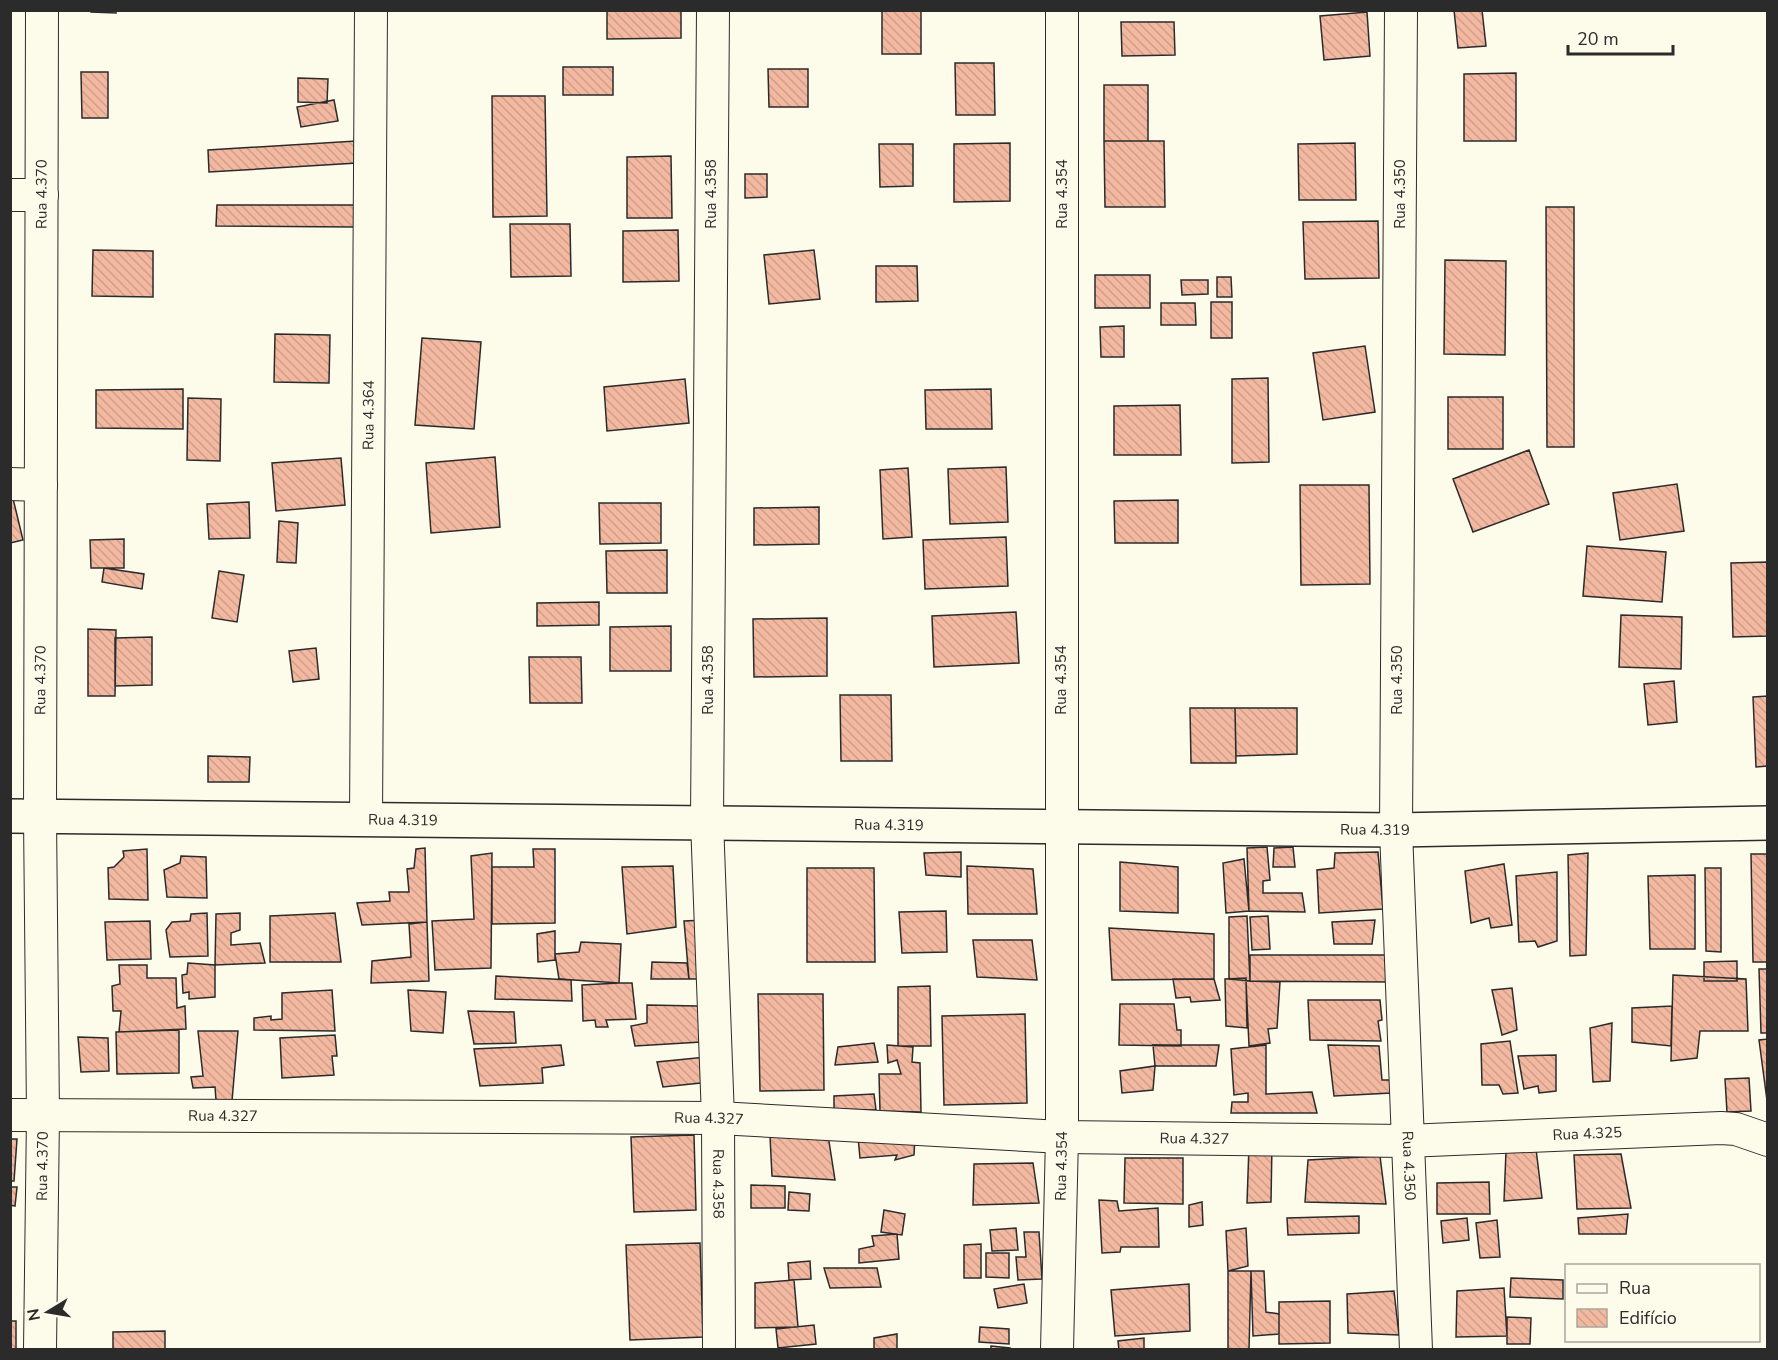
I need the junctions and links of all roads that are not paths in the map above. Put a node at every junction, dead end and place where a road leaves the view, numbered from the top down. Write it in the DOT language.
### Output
graph roads {
  1 [pos="42,10"];
  2 [pos="371,10"];
  3 [pos="712,10"];
  4 [pos="1062,10"];
  5 [pos="1401,10"];
  6 [pos="10,195"];
  7 [pos="42,195"];
  8 [pos="10,484"];
  9 [pos="41,485"];
  10 [pos="25,816"];
  11 [pos="366,819"];
  12 [pos="707,821"];
  13 [pos="1767,823"];
  14 [pos="1060,827"];
  15 [pos="1396,830"];
  16 [pos="10,1115"];
  17 [pos="43,1115"];
  18 [pos="718,1118"];
  19 [pos="1062,1137"];
  20 [pos="1767,1140"];
  21 [pos="1406,1141"];
  22 [pos="40,1350"];
  23 [pos="718,1350"];
  24 [pos="1057,1350"];
  25 [pos="1416,1350"];
  1 -- 7 [label="street, Rua 4.370"];
  2 -- 11 [label="street, Rua 4.364"];
  3 -- 12 [label="street, Rua 4.358"];
  4 -- 14 [label="street, Rua 4.354"];
  5 -- 15 [label="street, Rua 4.350"];
  6 -- 7 [label="street"];
  7 -- 9 [label="street, Rua 4.370"];
  8 -- 9 [label="street"];
  9 -- 10 [label="street, Rua 4.370"];
  10 -- 11 [label="street, Rua 4.319"];
  10 -- 17 [label="street, Rua 4.370"];
  11 -- 12 [label="street, Rua 4.319"];
  12 -- 14 [label="street, Rua 4.319"];
  12 -- 18 [label="street, Rua 4.358"];
  13 -- 15 [label="street, Rua 4.319"];
  14 -- 15 [label="street, Rua 4.319"];
  14 -- 19 [label="street, Rua 4.354"];
  15 -- 21 [label="street, Rua 4.350"];
  16 -- 17 [label="street, Rua 4.327"];
  17 -- 18 [label="street, Rua 4.327"];
  17 -- 22 [label="street, Rua 4.370"];
  18 -- 19 [label="street, Rua 4.327"];
  18 -- 23 [label="street, Rua 4.358"];
  19 -- 21 [label="street, Rua 4.327"];
  19 -- 24 [label="street, Rua 4.354"];
  20 -- 21 [label="street, Rua 4.325"];
  21 -- 25 [label="street, Rua 4.350"];
}
